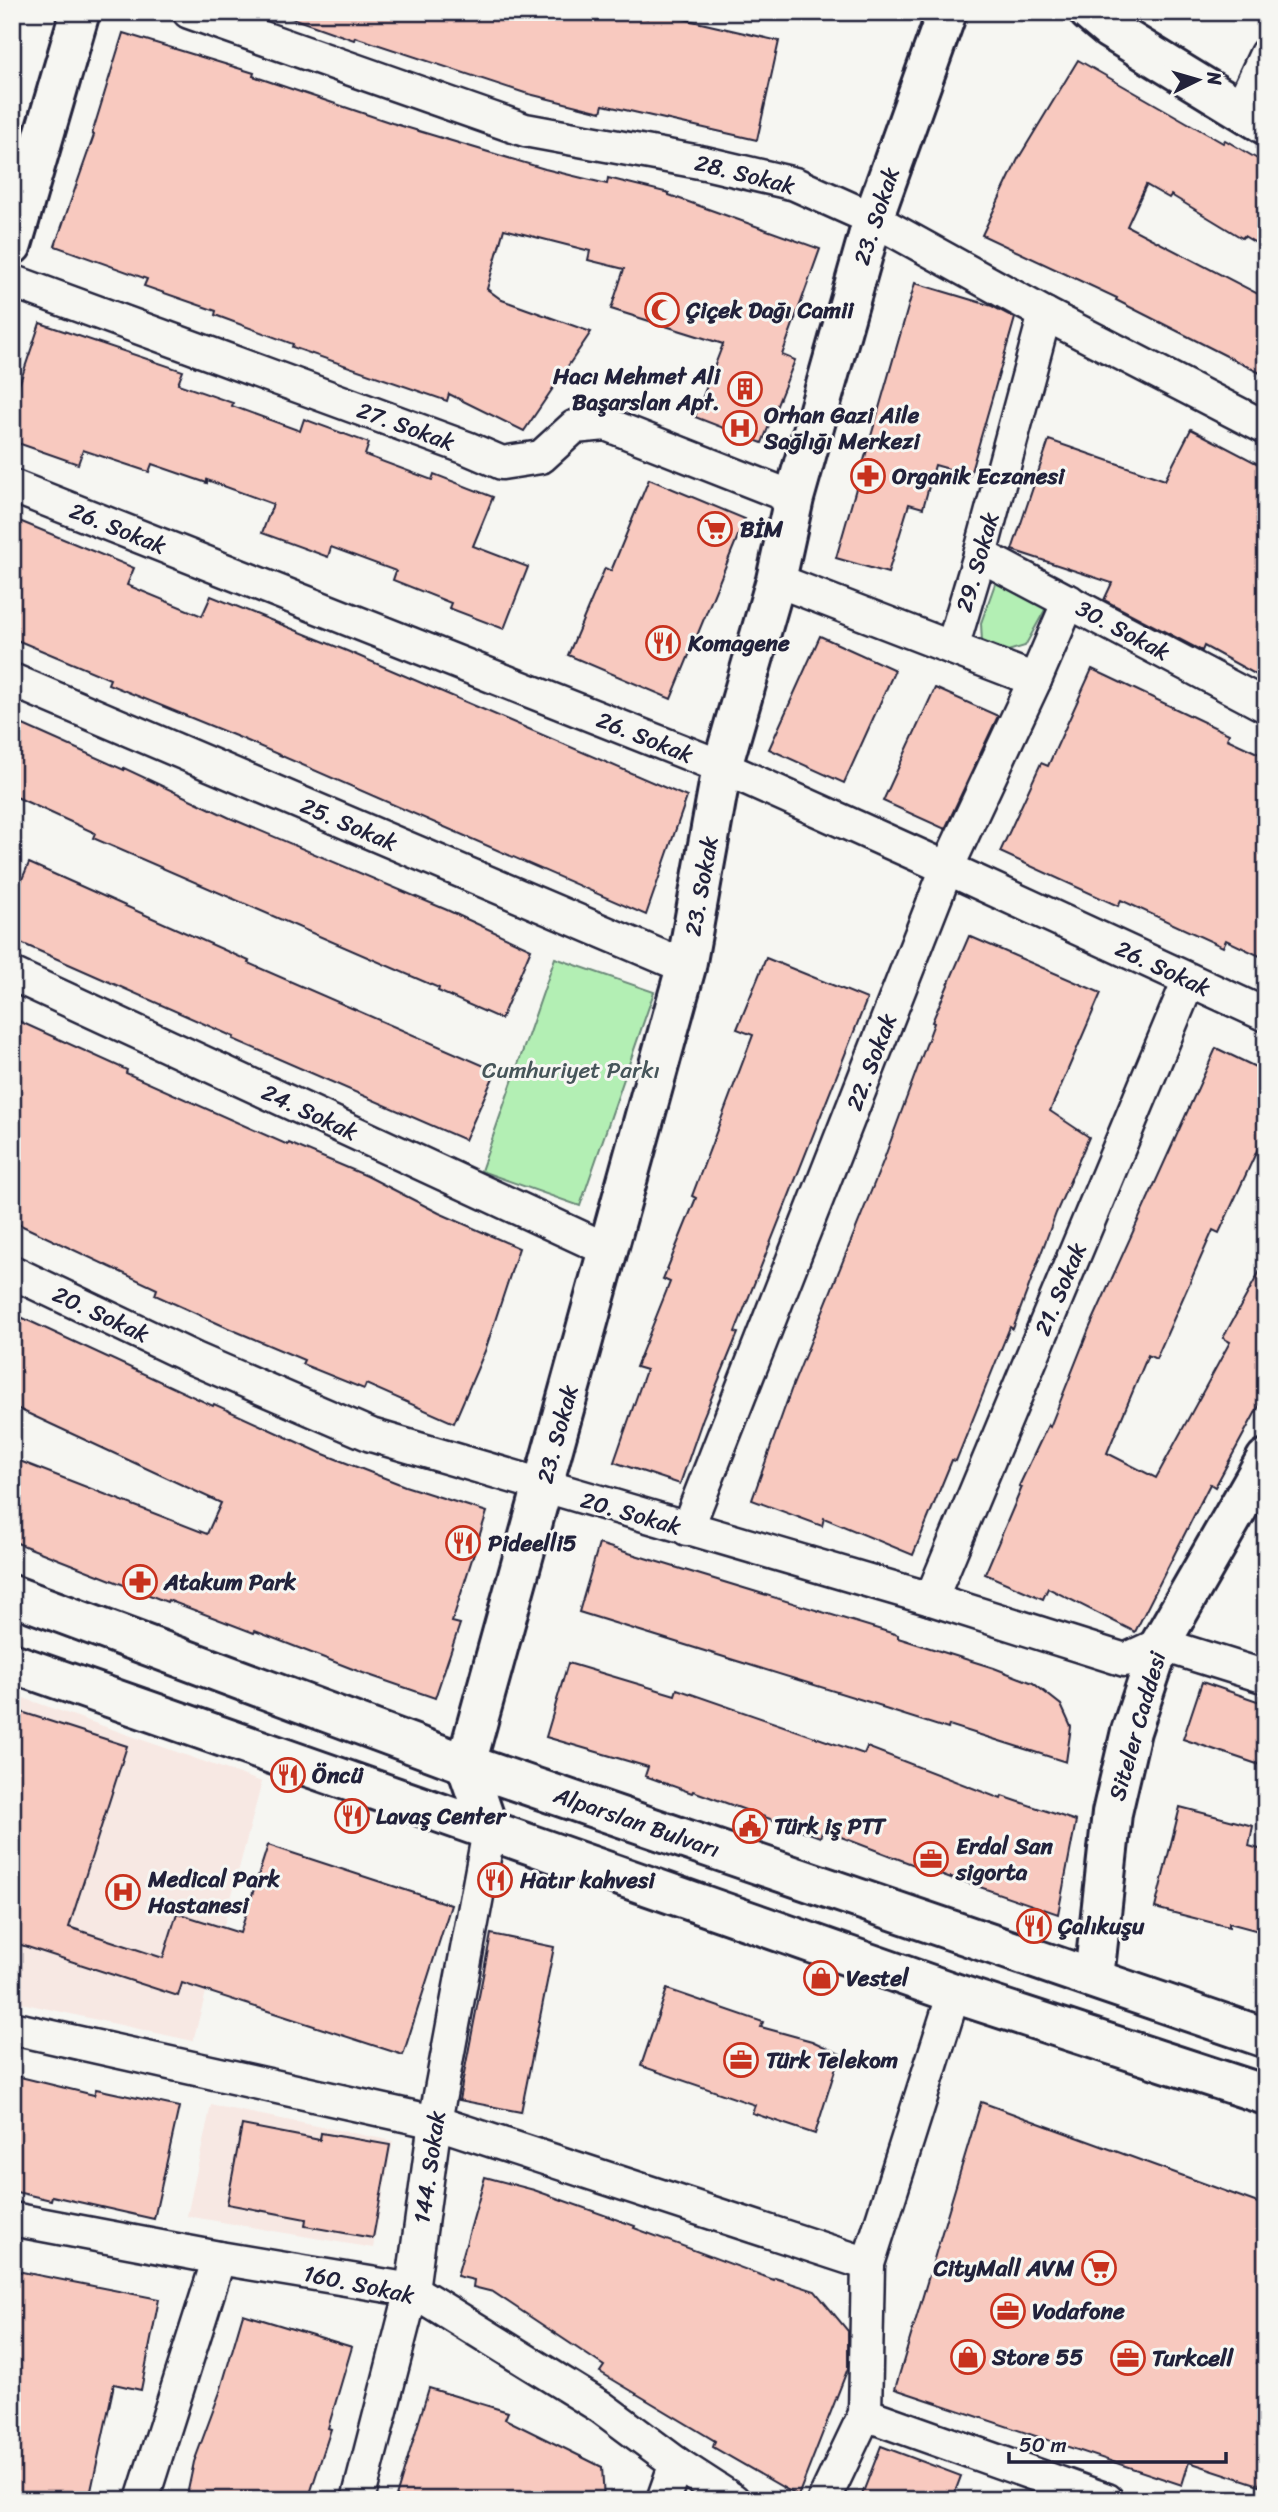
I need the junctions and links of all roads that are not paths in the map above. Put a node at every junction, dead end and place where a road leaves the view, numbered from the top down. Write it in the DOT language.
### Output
graph roads {
  1 [pos="80,12"];
  2 [pos="189,12"];
  3 [pos="947,12"];
  4 [pos="1089,12"];
  5 [pos="1266,54"];
  6 [pos="1253,118"];
  7 [pos="873,219"];
  8 [pos="12,245"];
  9 [pos="12,281"];
  10 [pos="1045,314"];
  11 [pos="1266,428"];
  12 [pos="12,486"];
  13 [pos="794,498"];
  14 [pos="980,555"];
  15 [pos="776,580"];
  16 [pos="1069,601"];
  17 [pos="952,648"];
  18 [pos="12,680"];
  19 [pos="1035,680"];
  20 [pos="1266,706"];
  21 [pos="722,767"];
  22 [pos="947,868"];
  23 [pos="686,967"];
  24 [pos="12,974"];
  25 [pos="1189,980"];
  26 [pos="1266,1016"];
  27 [pos="608,1250"];
  28 [pos="12,1272"];
  29 [pos="1266,1459"];
  30 [pos="543,1487"];
  31 [pos="687,1530"];
  32 [pos="12,1595"];
  33 [pos="931,1599"];
  34 [pos="1160,1644"];
  35 [pos="12,1663"];
  36 [pos="1266,1677"];
  37 [pos="466,1763"];
  38 [pos="489,1831"];
  39 [pos="1094,1978"];
  40 [pos="954,1993"];
  41 [pos="12,2028"];
  42 [pos="1266,2038"];
  43 [pos="1266,2095"];
  44 [pos="435,2122"];
  45 [pos="12,2219"];
  46 [pos="219,2258"];
  47 [pos="868,2264"];
  48 [pos="412,2290"];
  49 [pos="865,2414"];
  50 [pos="676,2463"];
  51 [pos="142,2500"];
  52 [pos="358,2500"];
  53 [pos="663,2500"];
  54 [pos="733,2500"];
  55 [pos="824,2500"];
  56 [pos="1107,2500"];
  1 -- 8 [label="main road"];
  2 -- 7 [label="street, 28. Sokak"];
  3 -- 7 [label="main road, 23. Sokak"];
  4 -- 6 [label="main road"];
  5 -- 6 [label="street"];
  7 -- 10 [label="street, 28. Sokak"];
  7 -- 13 [label="main road, 23. Sokak"];
  9 -- 13 [label="street, 27. Sokak"];
  10 -- 11 [label="street, 28. Sokak"];
  10 -- 14 [label="street, 29. Sokak"];
  12 -- 21 [label="street, 26. Sokak"];
  13 -- 15 [label="main road, 23. Sokak"];
  14 -- 16 [label="street, 30. Sokak"];
  14 -- 17 [label="street, 29. Sokak"];
  15 -- 17 [label="street"];
  15 -- 21 [label="main road, 23. Sokak"];
  16 -- 19 [label="street, 22. Sokak"];
  16 -- 20 [label="street, 30. Sokak"];
  17 -- 19 [label="street"];
  18 -- 23 [label="street, 25. Sokak"];
  19 -- 22 [label="street, 22. Sokak"];
  21 -- 22 [label="street, 26. Sokak"];
  21 -- 23 [label="main road, 23. Sokak"];
  22 -- 25 [label="street, 26. Sokak"];
  22 -- 31 [label="street, 22. Sokak"];
  23 -- 27 [label="main road, 23. Sokak"];
  24 -- 27 [label="street, 24. Sokak"];
  25 -- 26 [label="street, 26. Sokak"];
  25 -- 33 [label="street, 21. Sokak"];
  27 -- 30 [label="main road, 23. Sokak"];
  28 -- 30 [label="street, 20. Sokak"];
  29 -- 34 [label="main road, Siteler Caddesi"];
  30 -- 31 [label="street, 20. Sokak"];
  30 -- 37 [label="main road, 23. Sokak"];
  31 -- 33 [label="street, 20. Sokak"];
  32 -- 37 [label="main road, Alparslan Bulvarı"];
  33 -- 34 [label="street, 20. Sokak"];
  34 -- 36 [label="street"];
  34 -- 39 [label="main road, Siteler Caddesi"];
  35 -- 38 [label="main road"];
  37 -- 38 [label="main road"];
  37 -- 39 [label="main road, Alparslan Bulvarı"];
  38 -- 40 [label="main road"];
  38 -- 44 [label="street, 144. Sokak"];
  39 -- 42 [label="main road, Alparslan Bulvarı"];
  40 -- 43 [label="main road"];
  40 -- 47 [label="street"];
  41 -- 44 [label="street"];
  44 -- 47 [label="street"];
  44 -- 48 [label="street, 144. Sokak"];
  45 -- 46 [label="street, 160. Sokak"];
  46 -- 48 [label="street, 160. Sokak"];
  46 -- 51 [label="street"];
  47 -- 49 [label="street"];
  48 -- 50 [label="street, 160. Sokak"];
  48 -- 52 [label="street, 144. Sokak"];
  49 -- 55 [label="street"];
  49 -- 56 [label="street"];
  50 -- 53 [label="street"];
  50 -- 54 [label="street, 160. Sokak"];
}
